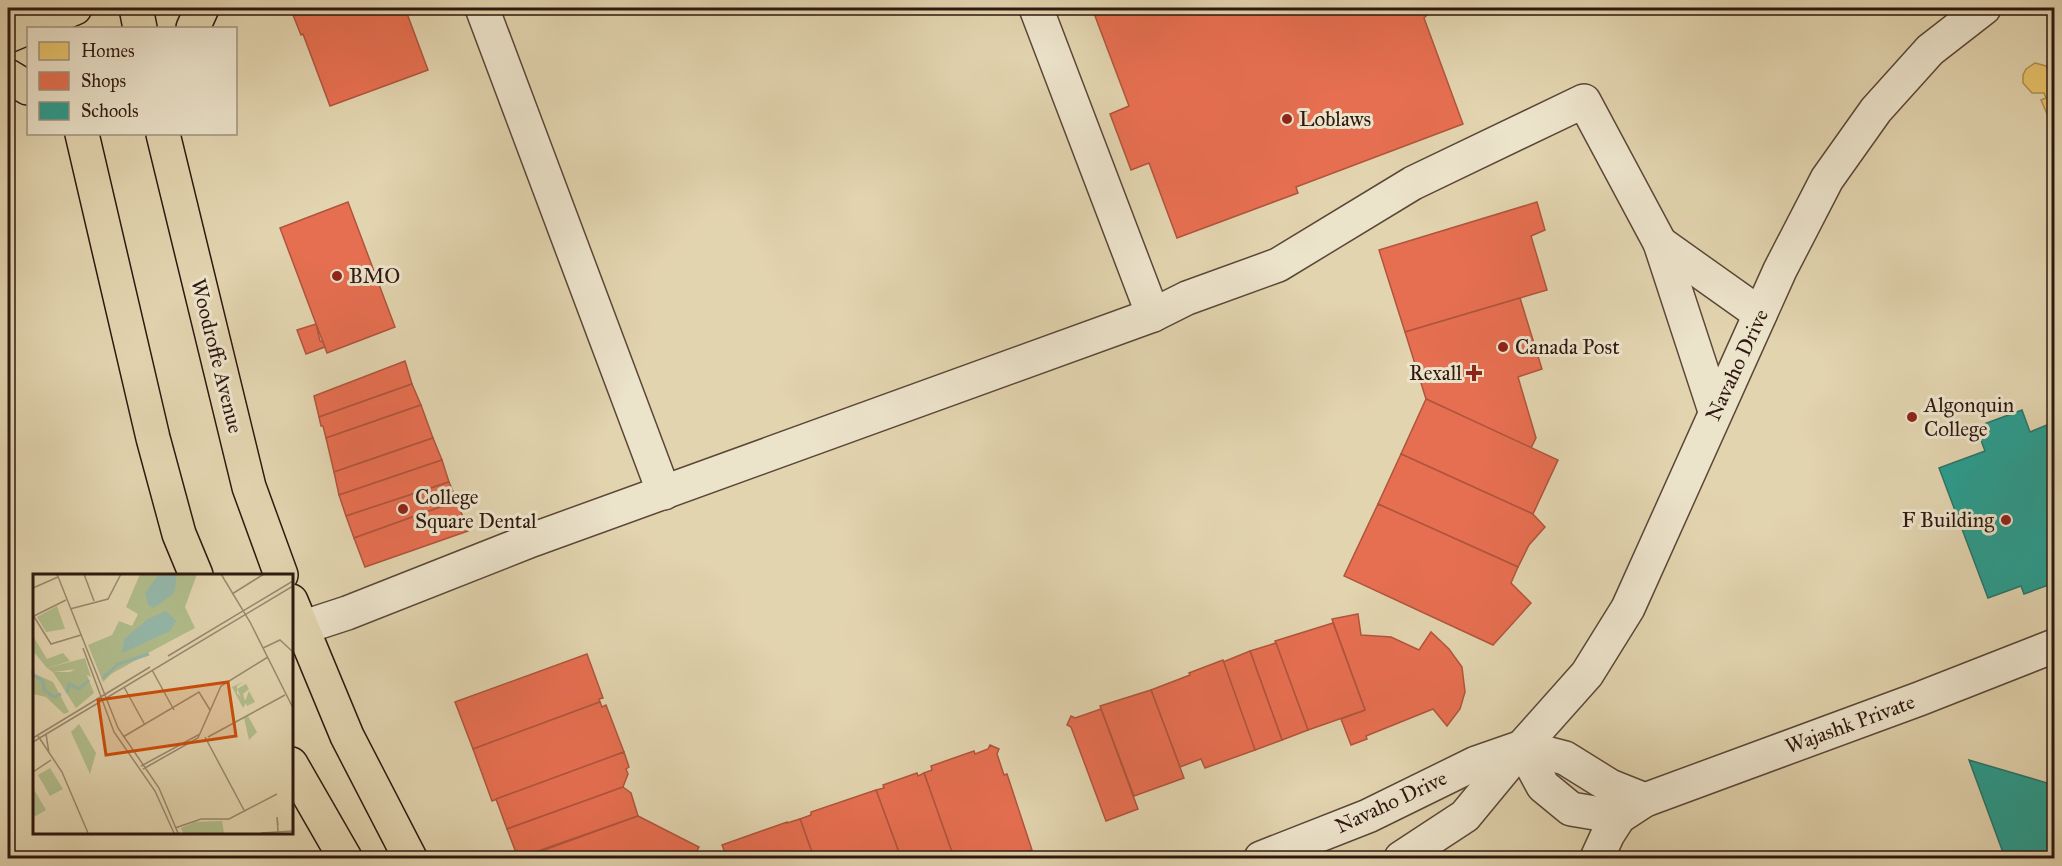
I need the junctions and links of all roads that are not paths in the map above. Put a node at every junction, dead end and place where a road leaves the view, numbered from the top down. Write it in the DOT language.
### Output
graph roads {
  1 [pos="136,8"];
  2 [pos="202,8"];
  3 [pos="482,8"];
  4 [pos="1036,8"];
  5 [pos="1984,8"];
  6 [pos="62,15"];
  7 [pos="31,27"];
  8 [pos="140,27"];
  9 [pos="193,27"];
  10 [pos="27,29"];
  11 [pos="8,36"];
  12 [pos="8,76"];
  13 [pos="27,87"];
  14 [pos="81,135"];
  15 [pos="166,140"];
  16 [pos="1660,243"];
  17 [pos="1760,314"];
  18 [pos="1154,315"];
  19 [pos="1715,411"];
  20 [pos="664,493"];
  21 [pos="196,574"];
  22 [pos="282,574"];
  23 [pos="296,614"];
  24 [pos="2055,646"];
  25 [pos="1522,747"];
  26 [pos="292,766"];
  27 [pos="1632,808"];
  28 [pos="1571,809"];
  29 [pos="345,858"];
  30 [pos="410,858"];
  31 [pos="1261,858"];
  32 [pos="1401,858"];
  33 [pos="1587,858"];
  34 [pos="1597,858"];
  1 -- 8 [label="main road"];
  2 -- 9 [label="main road"];
  3 -- 20 [label="street"];
  4 -- 18 [label="street"];
  5 -- 17 [label="street, Navaho Drive"];
  6 -- 7 [label="main road"];
  10 -- 11 [label="main road"];
  12 -- 13 [label="main road"];
  14 -- 21 [label="main road"];
  15 -- 22 [label="main road, Woodroffe Avenue"];
  16 -- 17 [label="street"];
  16 -- 18 [label="street"];
  16 -- 19 [label="street"];
  17 -- 19 [label="street, Navaho Drive"];
  18 -- 20 [label="street"];
  19 -- 25 [label="street, Navaho Drive"];
  20 -- 23 [label="street"];
  23 -- 30 [label="main road"];
  24 -- 27 [label="street, Wajashk Private"];
  25 -- 27 [label="street"];
  25 -- 28 [label="street, Wajashk Private"];
  25 -- 31 [label="street, Navaho Drive"];
  25 -- 32 [label="street, Navaho Drive"];
  26 -- 29 [label="main road"];
  27 -- 28 [label="street, Wajashk Private"];
  27 -- 34 [label="street"];
  28 -- 33 [label="street"];
}
